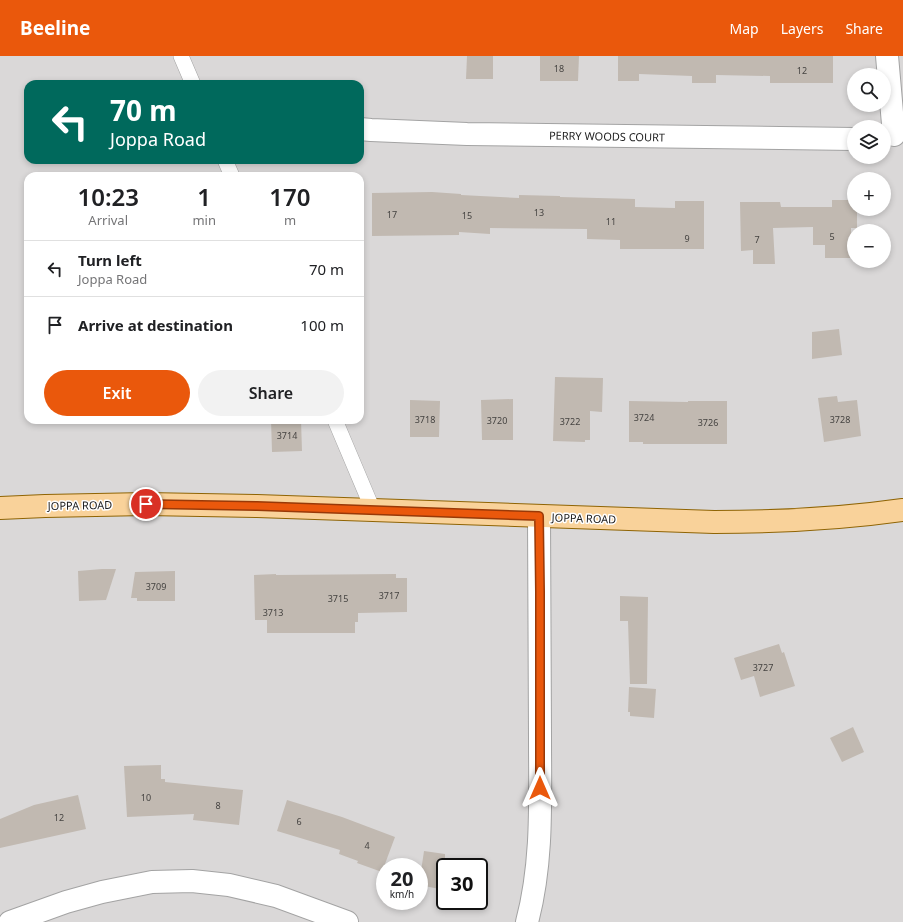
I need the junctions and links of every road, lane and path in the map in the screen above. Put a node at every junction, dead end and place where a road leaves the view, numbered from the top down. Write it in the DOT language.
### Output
graph roads {
  1 [pos="181,56"];
  2 [pos="887,56"];
  3 [pos="191,80"];
  4 [pos="364,129"];
  5 [pos="894,134"];
  6 [pos="847,139"];
  7 [pos="337,424"];
  8 [pos="0,508"];
  9 [pos="373,510"];
  10 [pos="903,510"];
  11 [pos="539,516"];
  12 [pos="10,922"];
  13 [pos="347,922"];
  14 [pos="527,922"];
  1 -- 3 [label="lane"];
  2 -- 5 [label="street"];
  4 -- 6 [label="street, PERRY WOODS COURT"];
  7 -- 9 [label="lane"];
  8 -- 9 [label="main road, JOPPA ROAD"];
  9 -- 11 [label="main road, JOPPA ROAD"];
  10 -- 11 [label="main road, JOPPA ROAD"];
  11 -- 14 [label="street"];
  12 -- 13 [label="street"];
}
